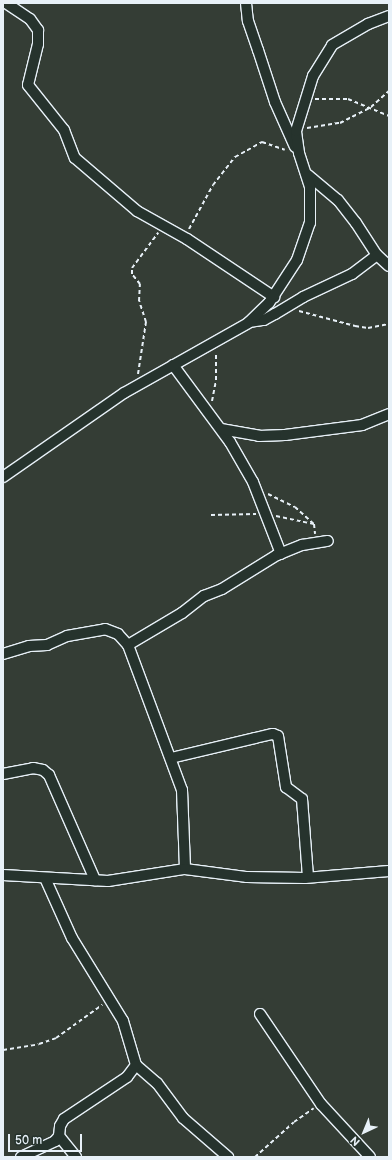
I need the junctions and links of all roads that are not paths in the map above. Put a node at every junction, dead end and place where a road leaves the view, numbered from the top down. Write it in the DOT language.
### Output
graph roads {
  1 [pos="6,3"];
  2 [pos="246,3"];
  3 [pos="3,10"];
  4 [pos="389,16"];
  5 [pos="300,155"];
  6 [pos="308,175"];
  7 [pos="377,255"];
  8 [pos="389,266"];
  9 [pos="274,297"];
  10 [pos="248,322"];
  11 [pos="173,364"];
  12 [pos="389,414"];
  13 [pos="220,428"];
  14 [pos="3,477"];
  15 [pos="328,541"];
  16 [pos="281,554"];
  17 [pos="128,645"];
  18 [pos="3,654"];
  19 [pos="171,758"];
  20 [pos="3,774"];
  21 [pos="185,869"];
  22 [pos="388,873"];
  23 [pos="3,875"];
  24 [pos="308,877"];
  25 [pos="45,878"];
  26 [pos="95,880"];
  27 [pos="260,1014"];
  28 [pos="136,1065"];
  29 [pos="59,1136"];
  30 [pos="21,1157"];
  31 [pos="76,1157"];
  32 [pos="228,1157"];
  33 [pos="370,1157"];
  1 -- 3 [label="street"];
  1 -- 9 [label="street"];
  2 -- 5 [label="street"];
  4 -- 5 [label="street"];
  5 -- 6 [label="street"];
  6 -- 7 [label="street"];
  6 -- 9 [label="street"];
  7 -- 8 [label="street"];
  7 -- 10 [label="street"];
  9 -- 10 [label="street"];
  10 -- 11 [label="street"];
  11 -- 13 [label="street"];
  11 -- 14 [label="street"];
  12 -- 13 [label="street"];
  13 -- 16 [label="street"];
  15 -- 16 [label="street"];
  16 -- 17 [label="street"];
  17 -- 18 [label="street"];
  17 -- 19 [label="street"];
  19 -- 21 [label="street"];
  19 -- 24 [label="street"];
  20 -- 26 [label="street"];
  21 -- 24 [label="street"];
  21 -- 26 [label="street"];
  22 -- 24 [label="street"];
  23 -- 25 [label="street"];
  25 -- 26 [label="street"];
  25 -- 28 [label="street"];
  27 -- 33 [label="street"];
  28 -- 29 [label="street"];
  28 -- 32 [label="street"];
  29 -- 30 [label="street"];
  29 -- 31 [label="street"];
}
